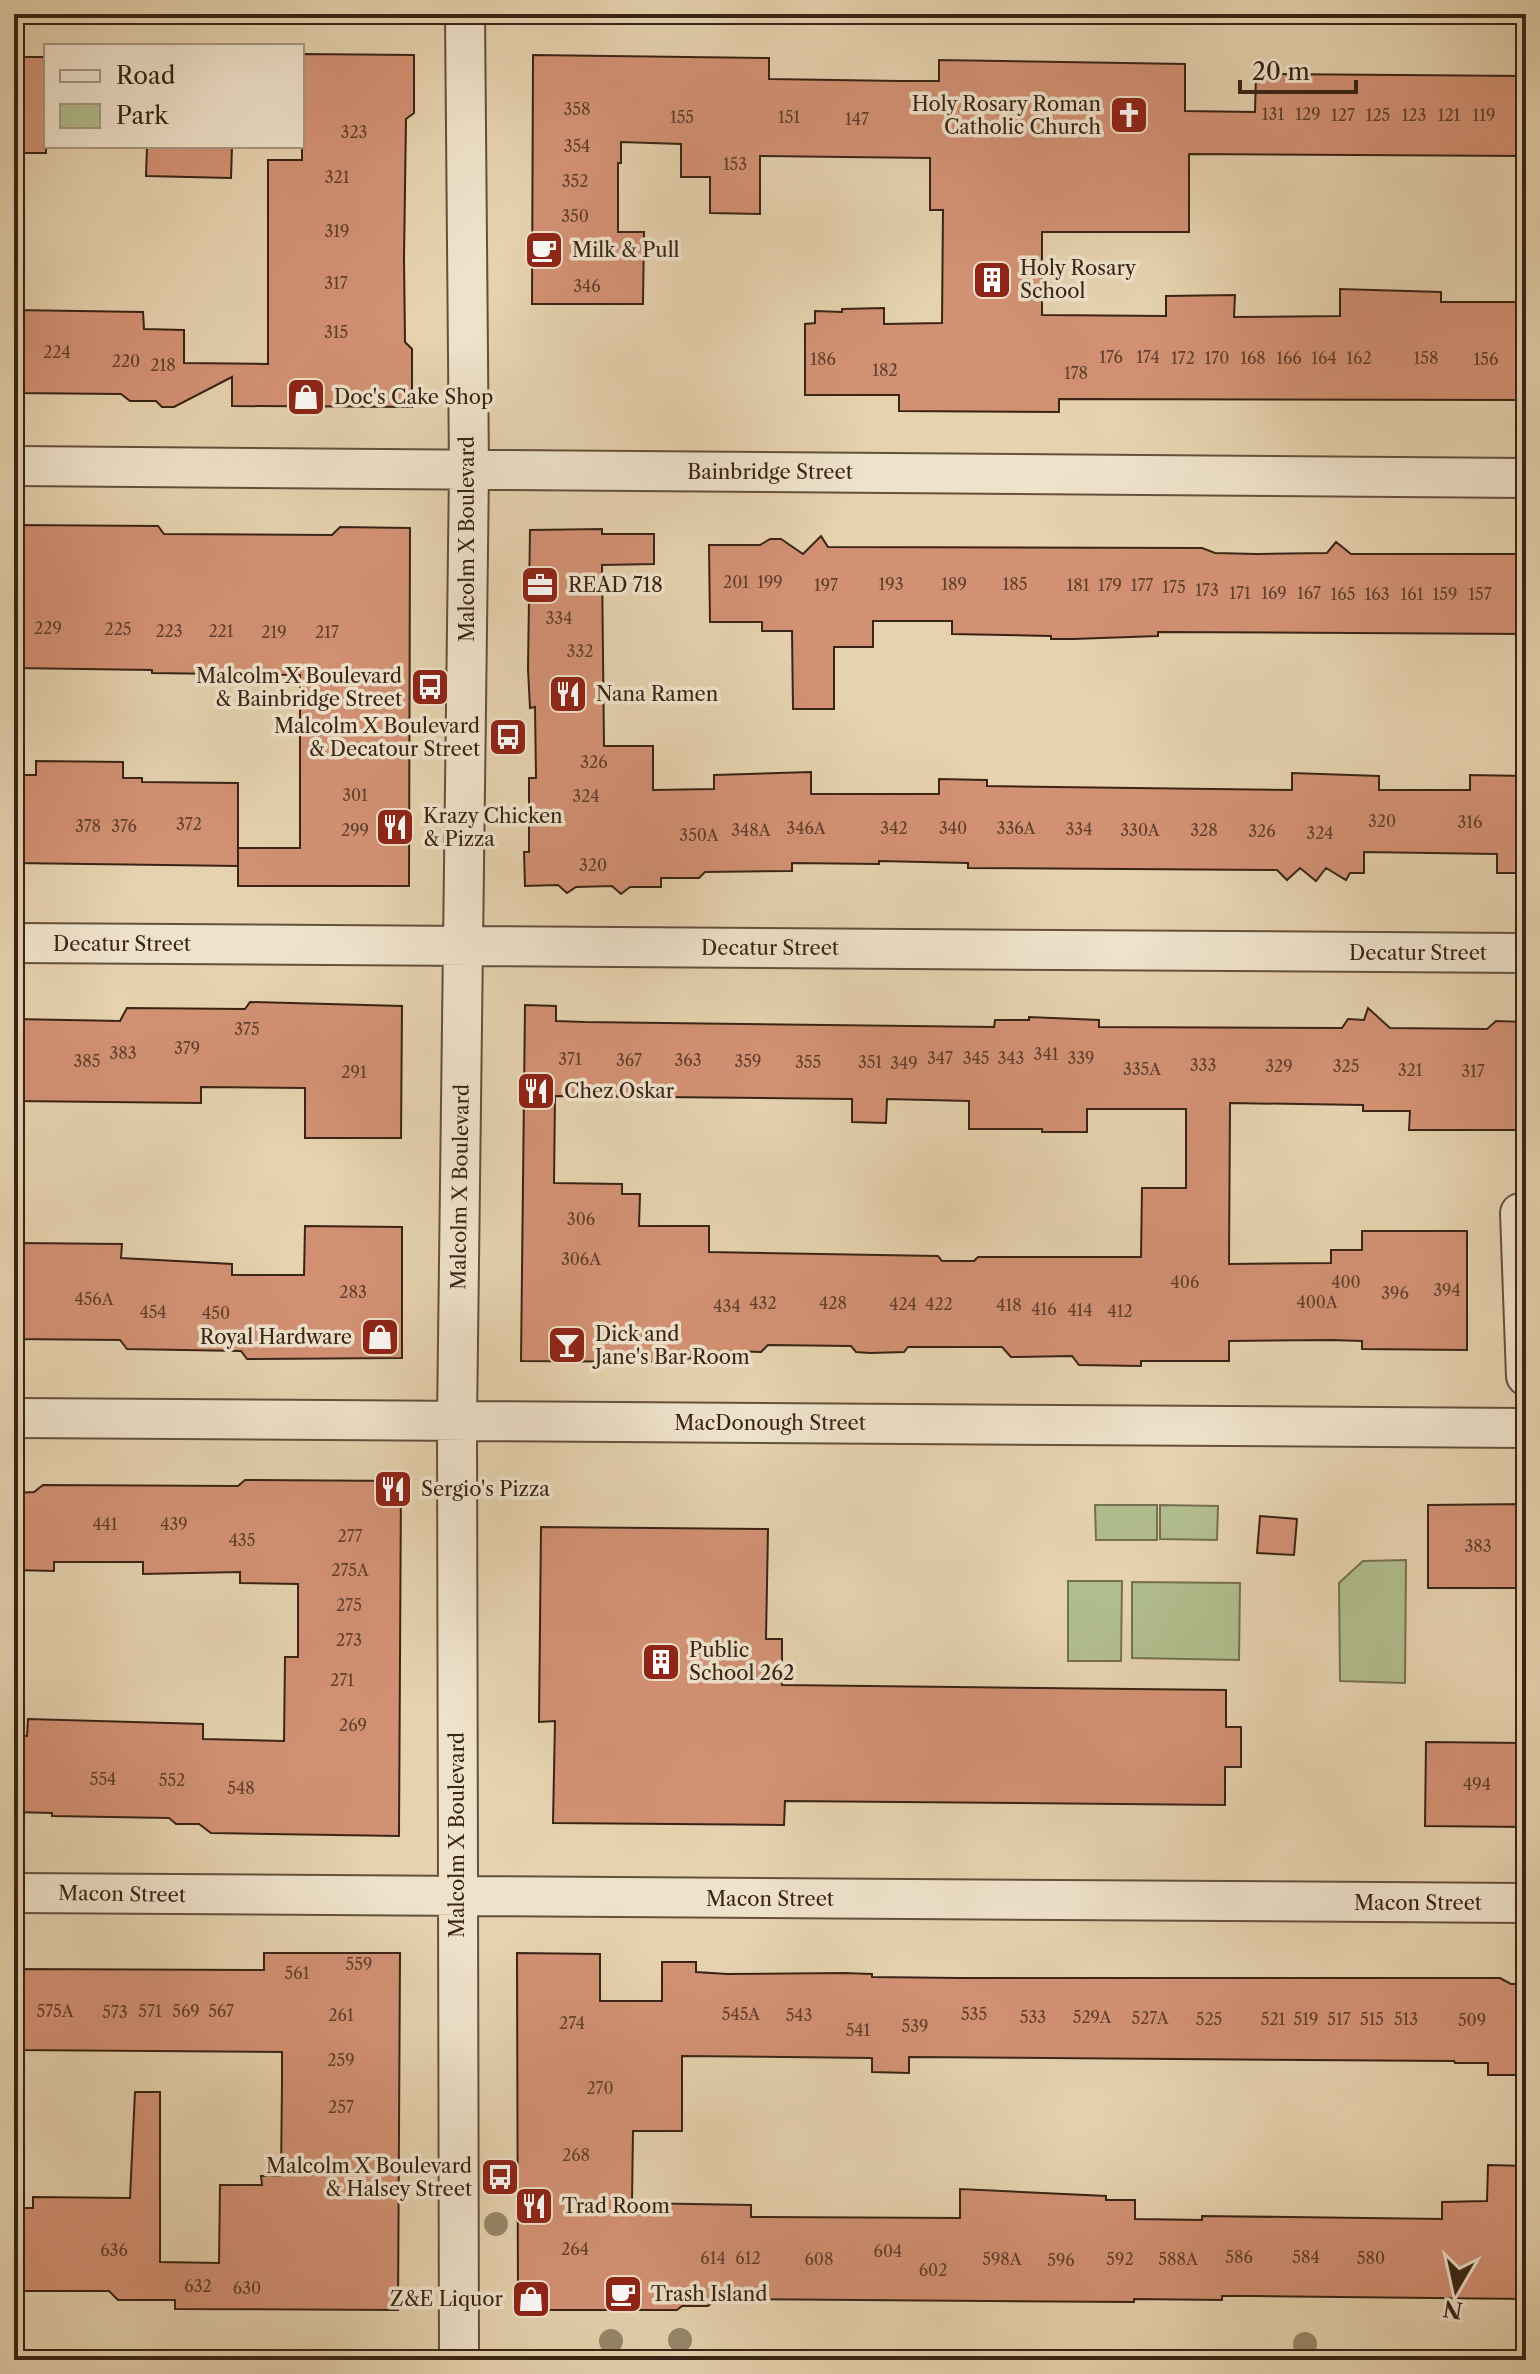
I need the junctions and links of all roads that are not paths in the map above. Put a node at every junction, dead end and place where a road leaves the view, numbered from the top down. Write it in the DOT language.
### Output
graph roads {
  1 [pos="465,14"];
  2 [pos="14,466"];
  3 [pos="469,470"];
  4 [pos="1526,478"];
  5 [pos="14,943"];
  6 [pos="463,945"];
  7 [pos="1526,953"];
  8 [pos="1520,1213"];
  9 [pos="1526,1376"];
  10 [pos="14,1418"];
  11 [pos="457,1421"];
  12 [pos="1526,1428"];
  13 [pos="14,1893"];
  14 [pos="457,1898"];
  15 [pos="1526,1903"];
  16 [pos="459,2360"];
  1 -- 3 [label="street, Malcolm X Boulevard"];
  2 -- 3 [label="street, Bainbridge Street"];
  3 -- 4 [label="street, Bainbridge Street"];
  3 -- 6 [label="street, Malcolm X Boulevard"];
  5 -- 6 [label="street, Decatur Street"];
  6 -- 7 [label="street, Decatur Street"];
  6 -- 11 [label="street, Malcolm X Boulevard"];
  8 -- 9 [label="street"];
  10 -- 11 [label="street, MacDonough Street"];
  11 -- 12 [label="street, MacDonough Street"];
  11 -- 14 [label="street, Malcolm X Boulevard"];
  13 -- 14 [label="street, Macon Street"];
  14 -- 15 [label="street, Macon Street"];
  14 -- 16 [label="street, Malcolm X Boulevard"];
}
